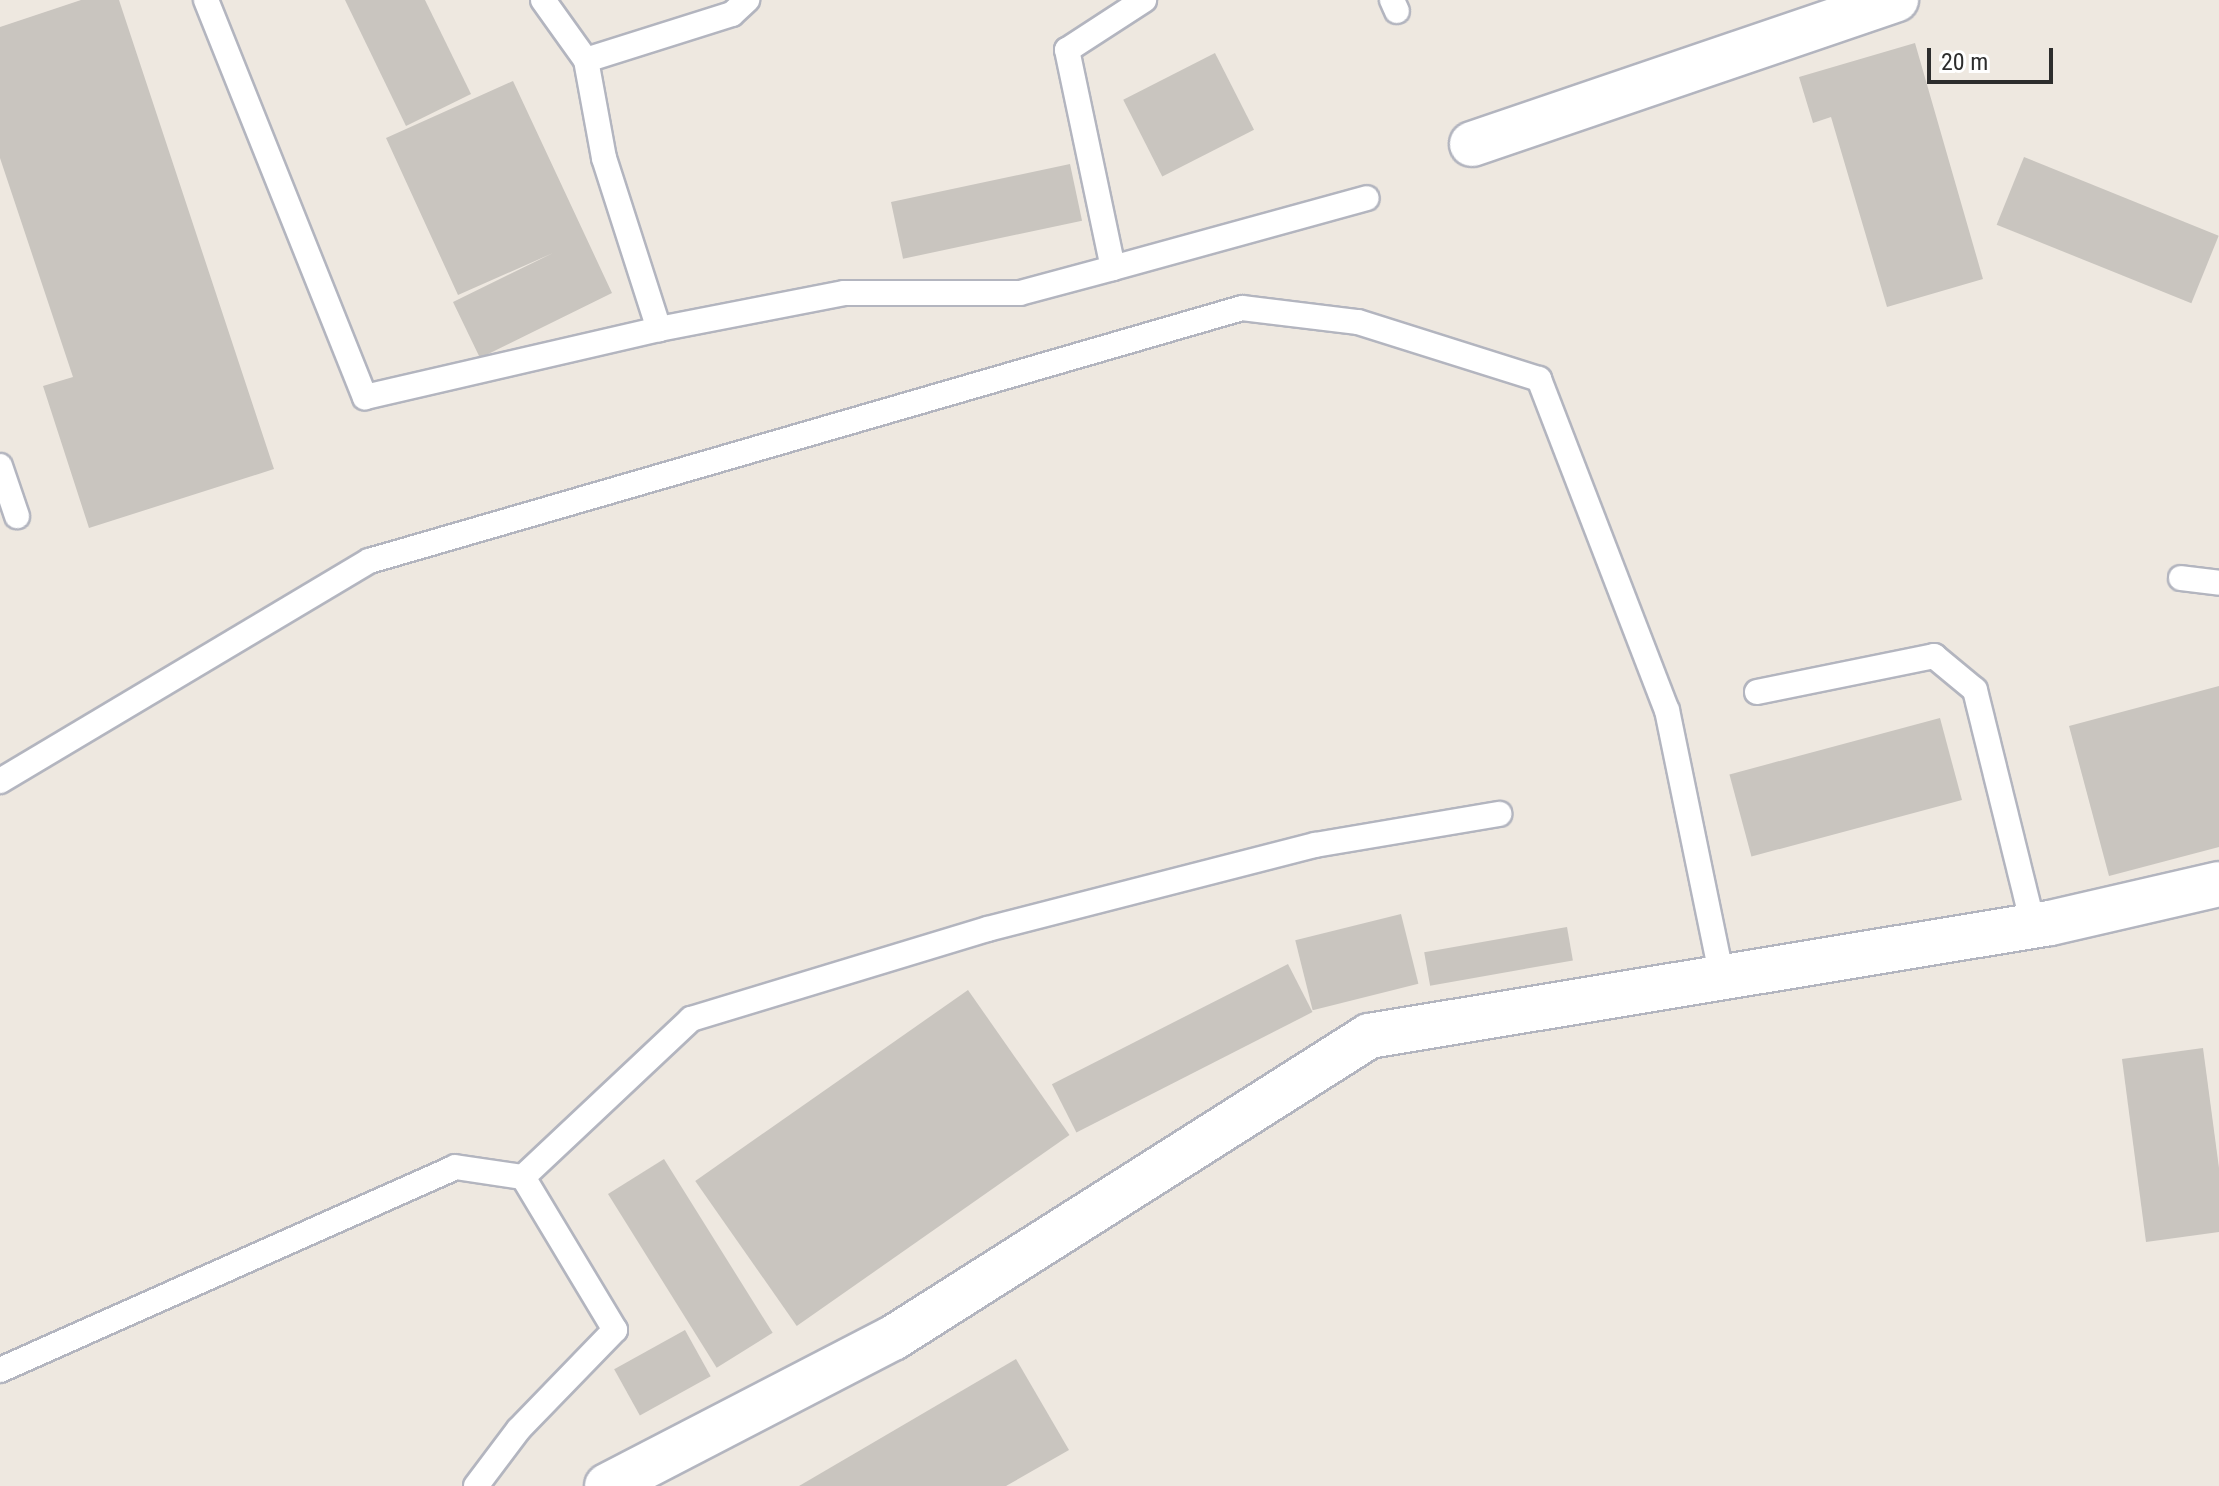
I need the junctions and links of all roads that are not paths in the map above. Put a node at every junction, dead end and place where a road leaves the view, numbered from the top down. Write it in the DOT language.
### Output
graph roads {
  1 [pos="206,0"];
  2 [pos="543,0"];
  3 [pos="747,0"];
  4 [pos="1144,0"];
  5 [pos="1896,0"];
  6 [pos="586,60"];
  7 [pos="1472,144"];
  8 [pos="1367,198"];
  9 [pos="1113,268"];
  10 [pos="659,329"];
  11 [pos="0,466"];
  12 [pos="17,516"];
  13 [pos="2181,578"];
  14 [pos="2219,583"];
  15 [pos="1757,692"];
  16 [pos="0,781"];
  17 [pos="1499,814"];
  18 [pos="2219,884"];
  19 [pos="2033,925"];
  20 [pos="1722,977"];
  21 [pos="523,1177"];
  22 [pos="0,1370"];
  23 [pos="476,1486"];
  24 [pos="607,1486"];
  1 -- 10 [label="lane"];
  2 -- 6 [label="lane"];
  3 -- 6 [label="lane"];
  4 -- 9 [label="lane"];
  5 -- 7 [label="street"];
  6 -- 10 [label="lane"];
  8 -- 9 [label="lane"];
  9 -- 10 [label="lane"];
  11 -- 12 [label="lane"];
  13 -- 14 [label="lane"];
  15 -- 19 [label="lane"];
  16 -- 20 [label="lane"];
  17 -- 21 [label="lane"];
  18 -- 19 [label="street"];
  19 -- 20 [label="street"];
  20 -- 24 [label="street"];
  21 -- 22 [label="lane"];
  21 -- 23 [label="lane"];
}
